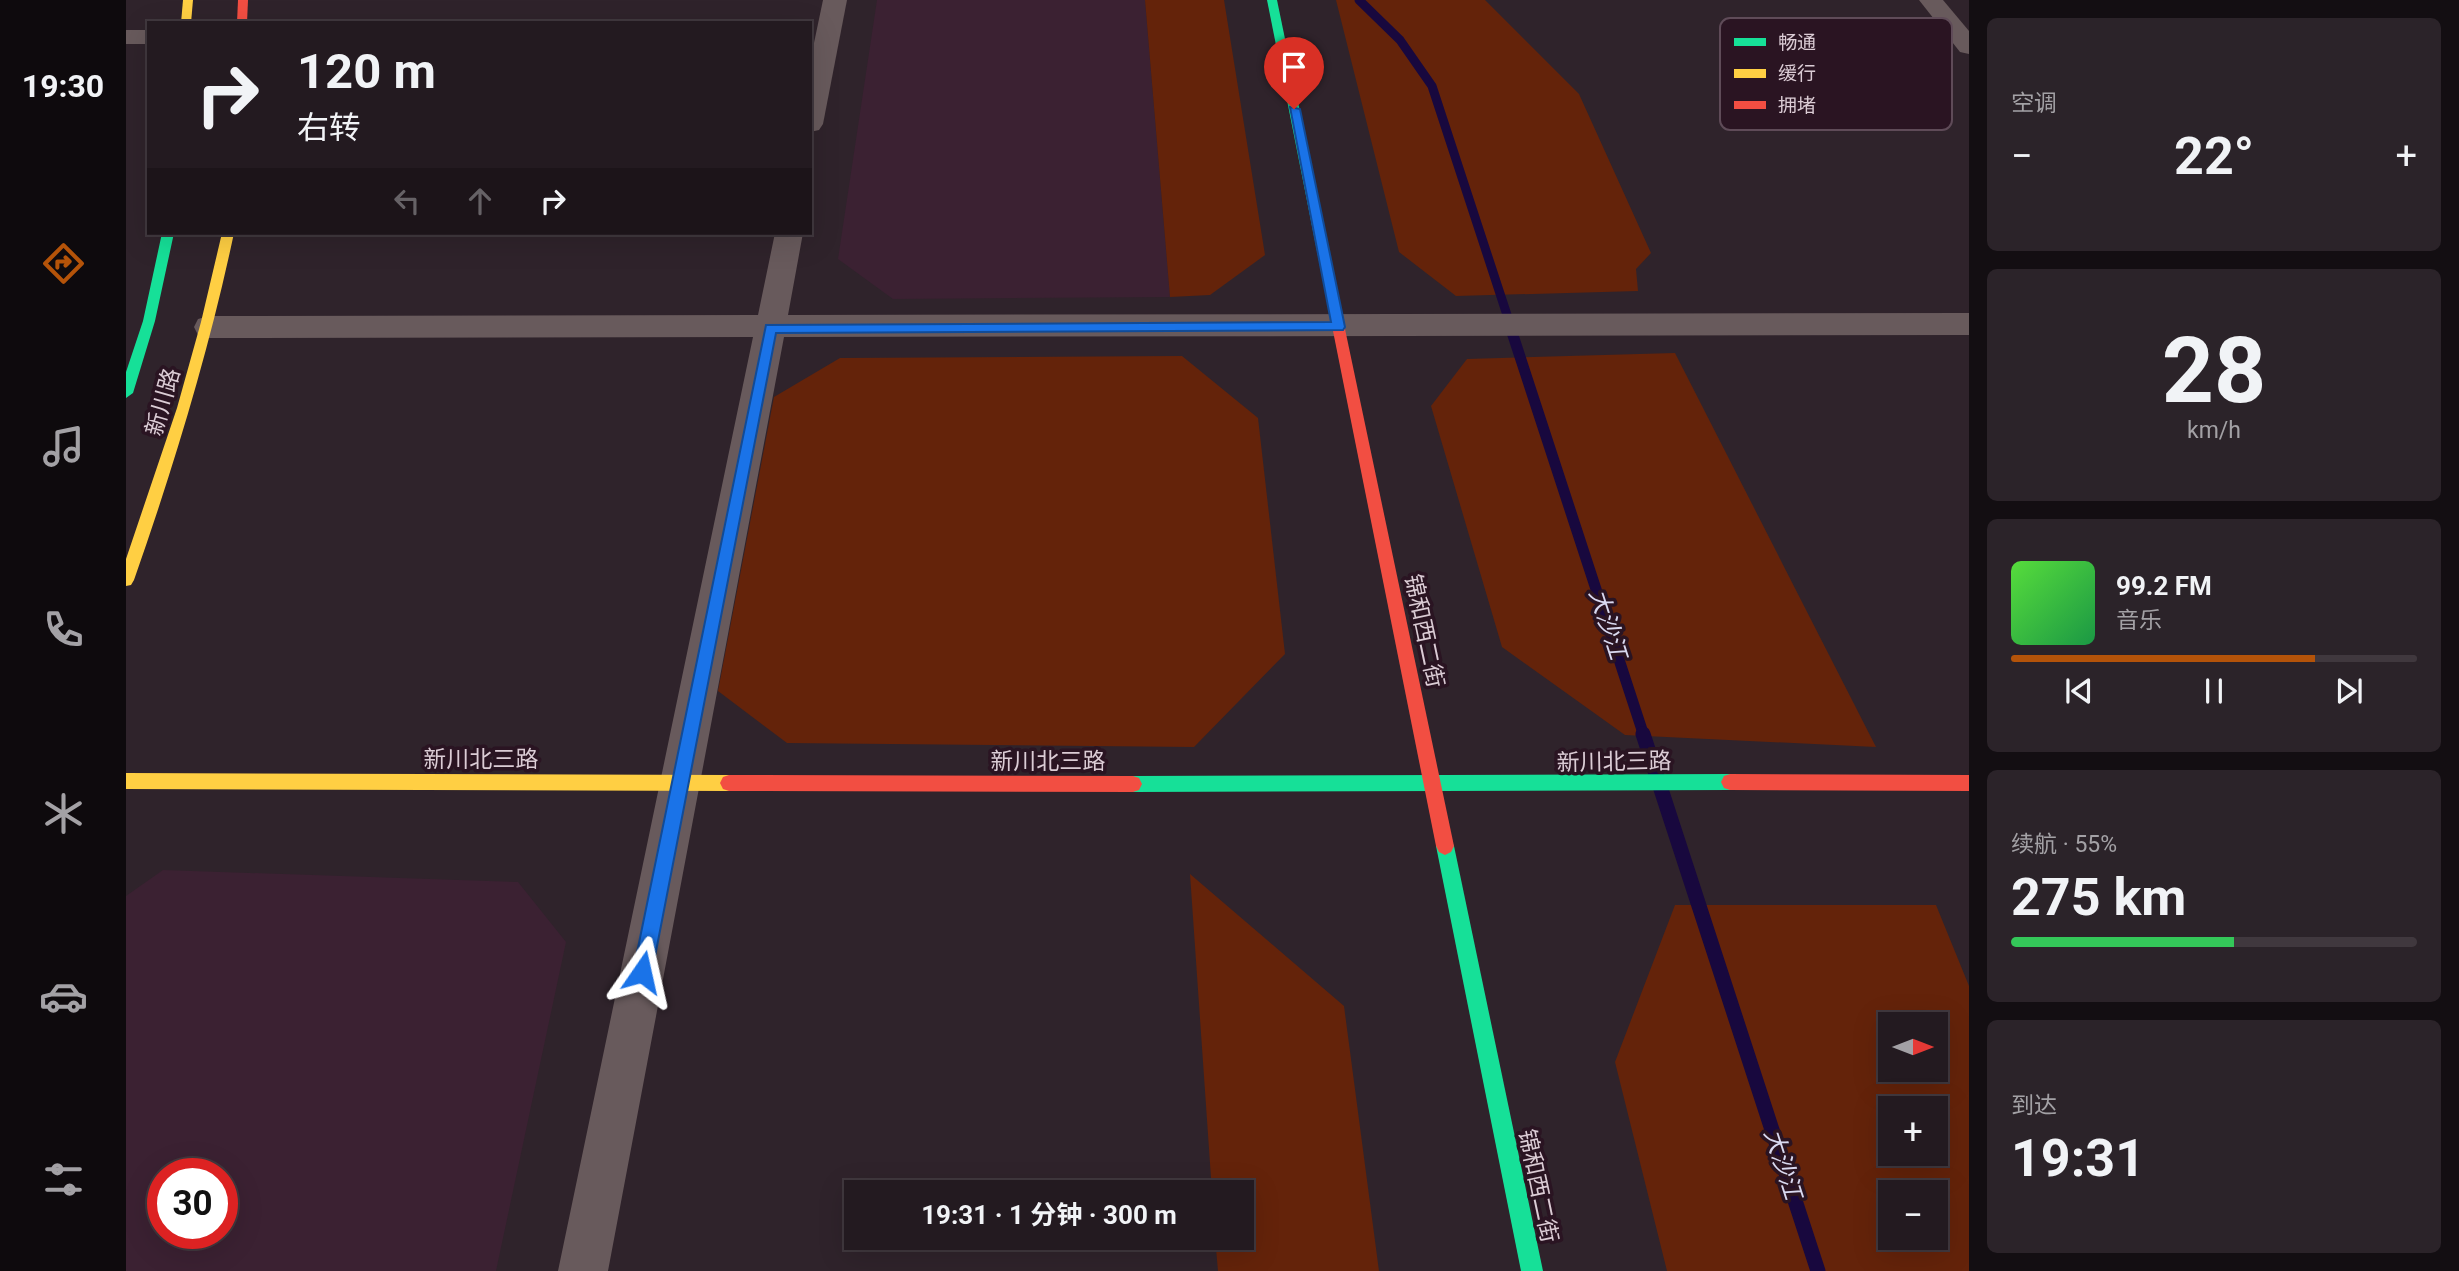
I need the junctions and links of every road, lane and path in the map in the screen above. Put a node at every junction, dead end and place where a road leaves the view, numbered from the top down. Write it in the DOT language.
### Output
graph roads {
  1 [pos="188,0"];
  2 [pos="243,0"];
  3 [pos="835,0"];
  4 [pos="1272,0"];
  5 [pos="1931,0"];
  6 [pos="1946,18"];
  7 [pos="186,21"];
  8 [pos="242,21"];
  9 [pos="1952,26"];
  10 [pos="819,32"];
  11 [pos="126,37"];
  12 [pos="147,37"];
  13 [pos="1969,47"];
  14 [pos="812,104"];
  15 [pos="167,235"];
  16 [pos="228,235"];
  17 [pos="789,235"];
  18 [pos="138,321"];
  19 [pos="1969,324"];
  20 [pos="209,327"];
  21 [pos="1339,327"];
  22 [pos="770,328"];
  23 [pos="126,393"];
  24 [pos="126,580"];
  25 [pos="126,781"];
  26 [pos="680,782"];
  27 [pos="1969,783"];
  28 [pos="1433,785"];
  29 [pos="583,1271"];
  30 [pos="1532,1271"];
  1 -- 7 [label="street"];
  2 -- 8 [label="street"];
  3 -- 10 [label="street"];
  4 -- 21 [label="street, 锦和西二街"];
  5 -- 6 [label="street"];
  9 -- 13 [label="street"];
  10 -- 14 [label="street"];
  11 -- 12 [label="street"];
  15 -- 18 [label="street, 新川路"];
  16 -- 20 [label="street, 新川路"];
  17 -- 22 [label="street"];
  18 -- 23 [label="street, 新川路"];
  19 -- 21 [label="street"];
  20 -- 22 [label="street"];
  20 -- 24 [label="street, 新川路"];
  21 -- 22 [label="street"];
  21 -- 28 [label="street, 锦和西二街"];
  22 -- 26 [label="street"];
  25 -- 26 [label="street, 新川北三路"];
  26 -- 28 [label="street, 新川北三路"];
  26 -- 29 [label="street"];
  27 -- 28 [label="street, 新川北三路"];
  28 -- 30 [label="street, 锦和西二街"];
}
